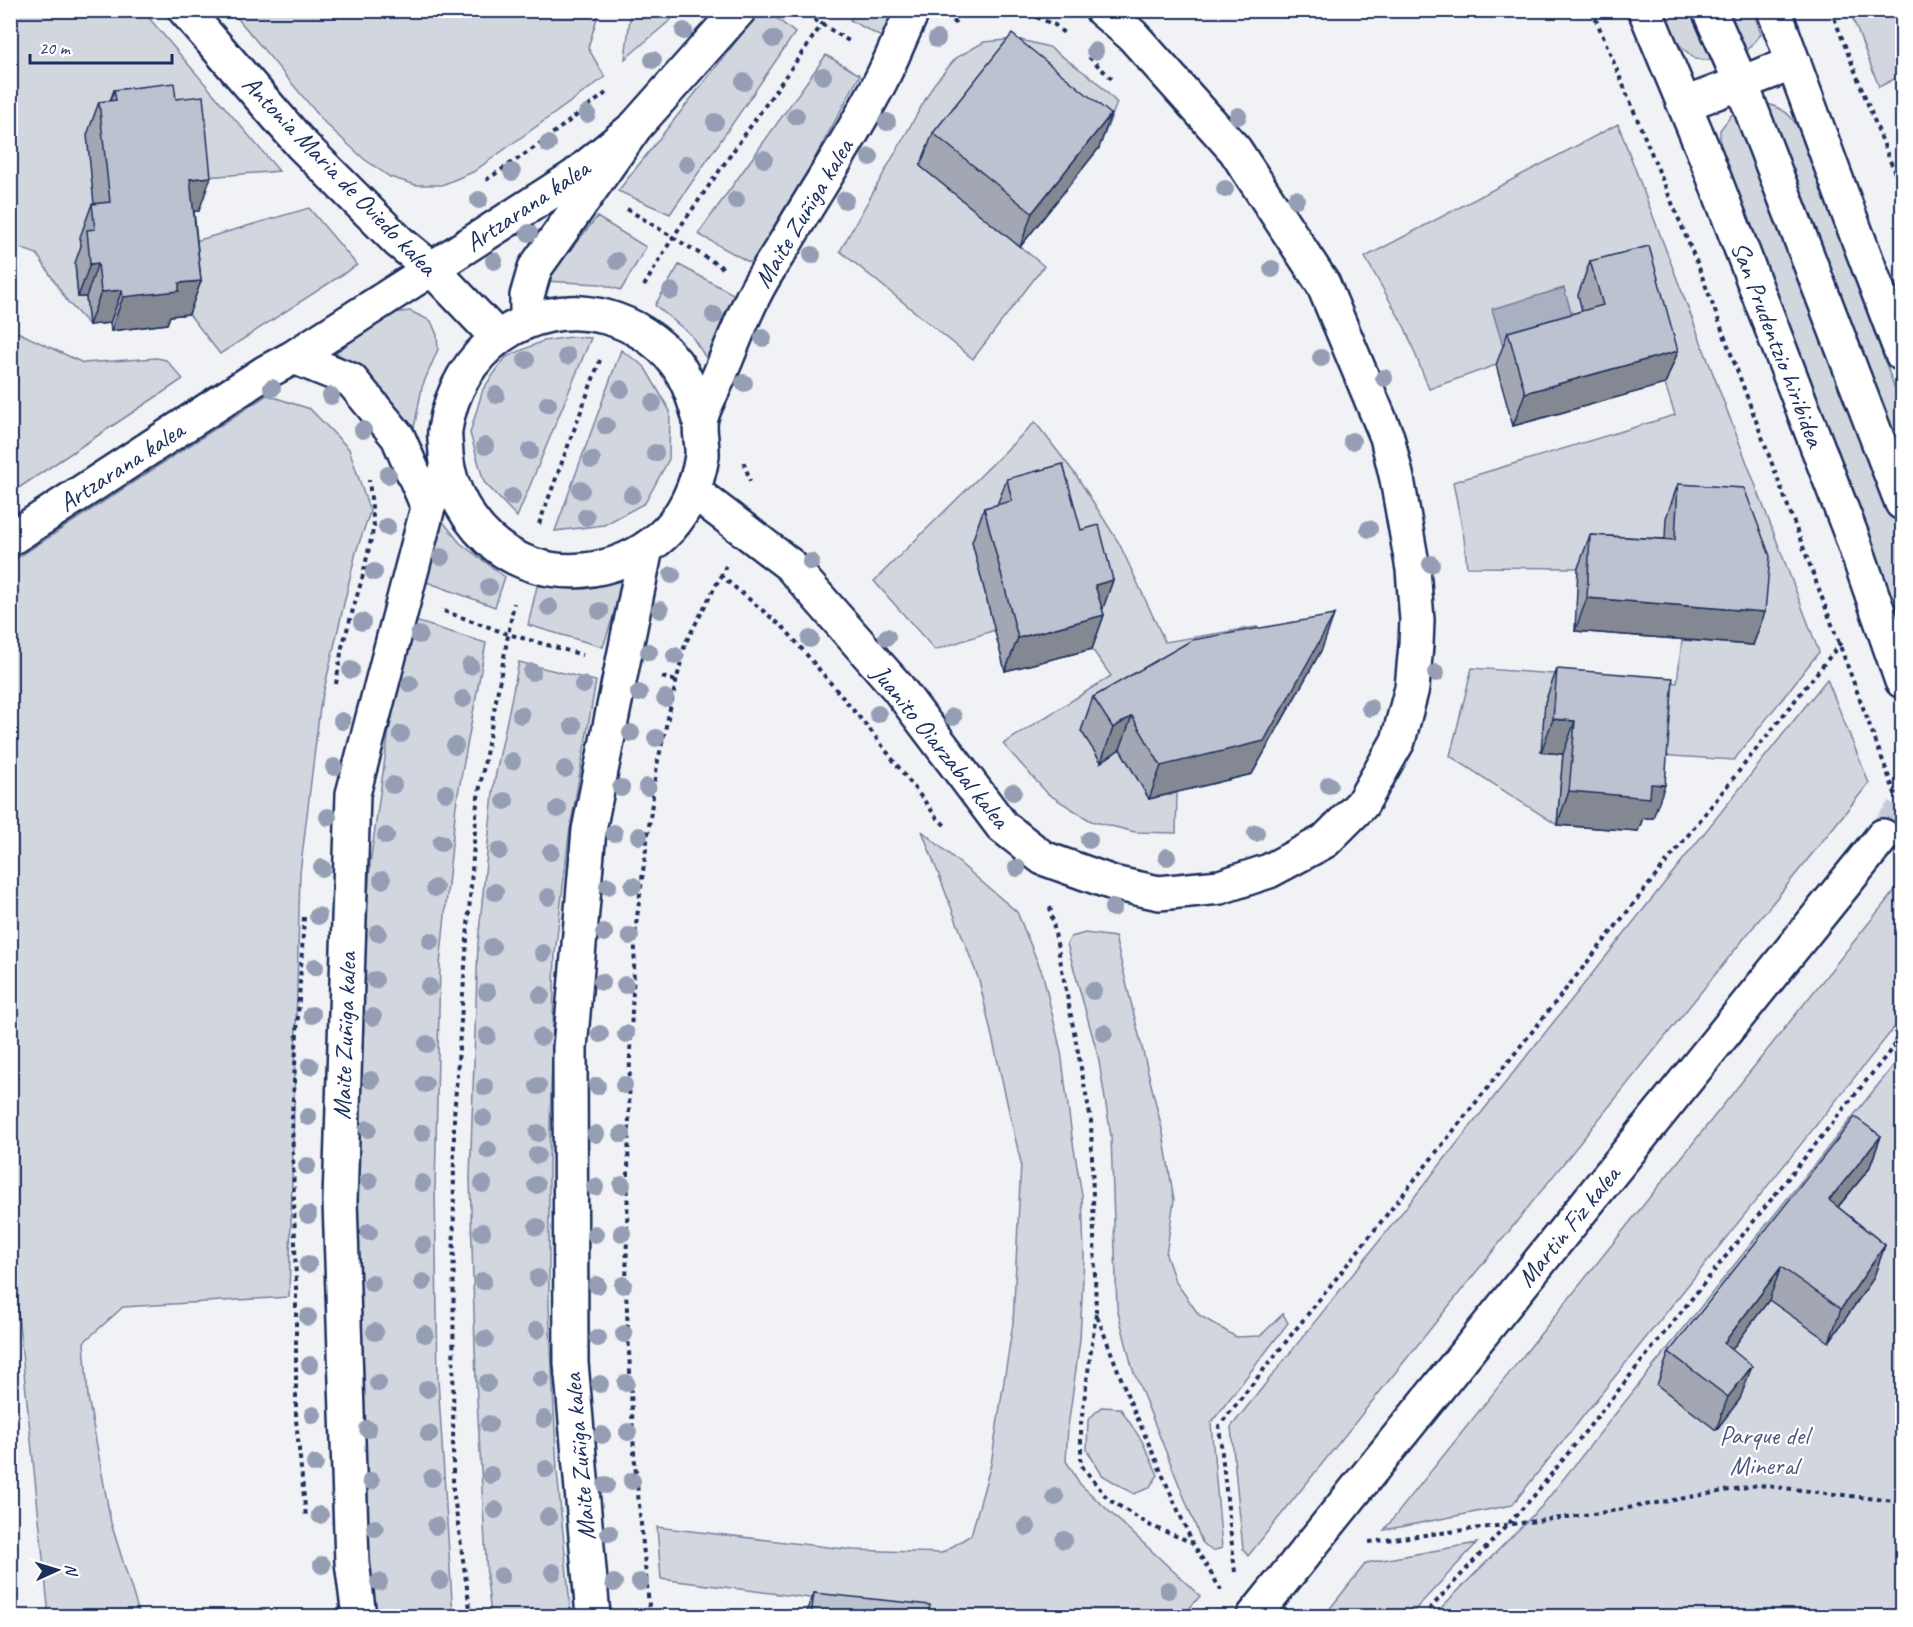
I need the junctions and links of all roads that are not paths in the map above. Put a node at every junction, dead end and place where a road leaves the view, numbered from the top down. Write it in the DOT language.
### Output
graph roads {
  1 [pos="184,10"];
  2 [pos="739,10"];
  3 [pos="913,10"];
  4 [pos="1102,10"];
  5 [pos="1645,10"];
  6 [pos="1709,10"];
  7 [pos="1774,10"];
  8 [pos="1794,63"];
  9 [pos="1741,83"];
  10 [pos="1685,104"];
  11 [pos="583,182"];
  12 [pos="432,269"];
  13 [pos="527,321"];
  14 [pos="497,337"];
  15 [pos="1902,354"];
  16 [pos="294,357"];
  17 [pos="700,420"];
  18 [pos="447,469"];
  19 [pos="693,490"];
  20 [pos="1902,503"];
  21 [pos="428,507"];
  22 [pos="10,539"];
  23 [pos="646,548"];
  24 [pos="1902,681"];
  25 [pos="1883,836"];
  26 [pos="359,1617"];
  27 [pos="592,1617"];
  28 [pos="1254,1617"];
  1 -- 12 [label="street, Antonia Maria de Oviedo kalea"];
  2 -- 11 [label="street"];
  3 -- 17 [label="street, Maite Zuñiga kalea"];
  4 -- 19 [label="street, Juanito Oiarzabal kalea"];
  5 -- 10 [label="street, San Prudentzio hiribidea"];
  6 -- 9 [label="street"];
  7 -- 8 [label="street"];
  8 -- 9 [label="street"];
  8 -- 15 [label="street"];
  9 -- 10 [label="street"];
  9 -- 20 [label="street"];
  10 -- 24 [label="street, San Prudentzio hiribidea"];
  11 -- 12 [label="street, Artzarana kalea"];
  11 -- 13 [label="street"];
  12 -- 14 [label="street, Antonia Maria de Oviedo kalea"];
  12 -- 16 [label="street, Artzarana kalea"];
  13 -- 14 [label="street"];
  13 -- 17 [label="street"];
  14 -- 18 [label="street"];
  16 -- 21 [label="street"];
  16 -- 22 [label="street, Artzarana kalea"];
  17 -- 19 [label="street"];
  18 -- 21 [label="street, Maite Zuñiga kalea"];
  18 -- 23 [label="street"];
  19 -- 23 [label="street"];
  21 -- 26 [label="street, Maite Zuñiga kalea"];
  23 -- 27 [label="street, Maite Zuñiga kalea"];
  25 -- 28 [label="street, Martin Fiz kalea"];
}
